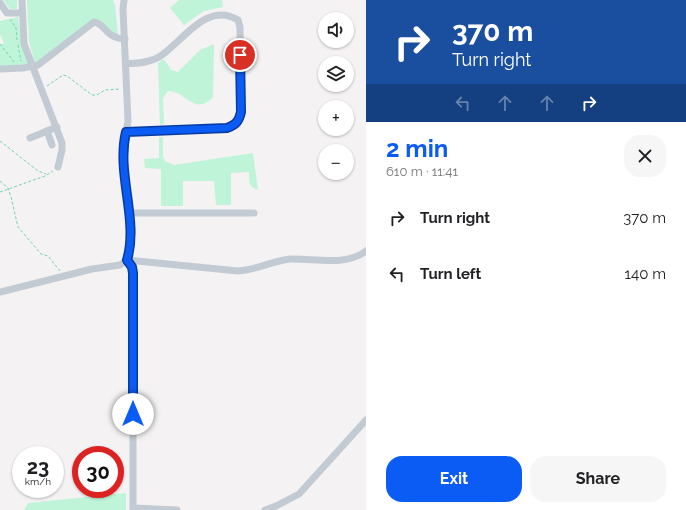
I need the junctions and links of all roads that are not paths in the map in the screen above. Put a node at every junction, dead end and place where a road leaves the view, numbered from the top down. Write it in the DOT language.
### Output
graph roads {
  1 [pos="22,0"];
  2 [pos="118,0"];
  3 [pos="124,0"];
  4 [pos="0,3"];
  5 [pos="123,9"];
  6 [pos="22,13"];
  7 [pos="125,39"];
  8 [pos="126,64"];
  9 [pos="33,67"];
  10 [pos="0,69"];
  11 [pos="57,127"];
  12 [pos="47,131"];
  13 [pos="126,132"];
  14 [pos="30,138"];
  15 [pos="52,145"];
  16 [pos="58,167"];
  17 [pos="129,213"];
  18 [pos="254,213"];
  19 [pos="366,251"];
  20 [pos="127,260"];
  21 [pos="0,292"];
  22 [pos="366,420"];
  23 [pos="133,509"];
  24 [pos="177,510"];
  25 [pos="265,510"];
  1 -- 6 [label="street"];
  2 -- 5 [label="street"];
  3 -- 5 [label="street"];
  4 -- 6 [label="street"];
  5 -- 7 [label="street"];
  6 -- 9 [label="street"];
  7 -- 8 [label="street"];
  7 -- 9 [label="street"];
  8 -- 13 [label="street"];
  8 -- 13 [label="street"];
  9 -- 10 [label="street"];
  9 -- 11 [label="street"];
  11 -- 12 [label="street"];
  11 -- 16 [label="street"];
  12 -- 14 [label="street"];
  12 -- 15 [label="street"];
  13 -- 17 [label="street"];
  17 -- 18 [label="street"];
  17 -- 20 [label="street"];
  19 -- 20 [label="street"];
  20 -- 21 [label="street"];
  20 -- 23 [label="street"];
  22 -- 25 [label="street"];
  23 -- 24 [label="street"];
}
